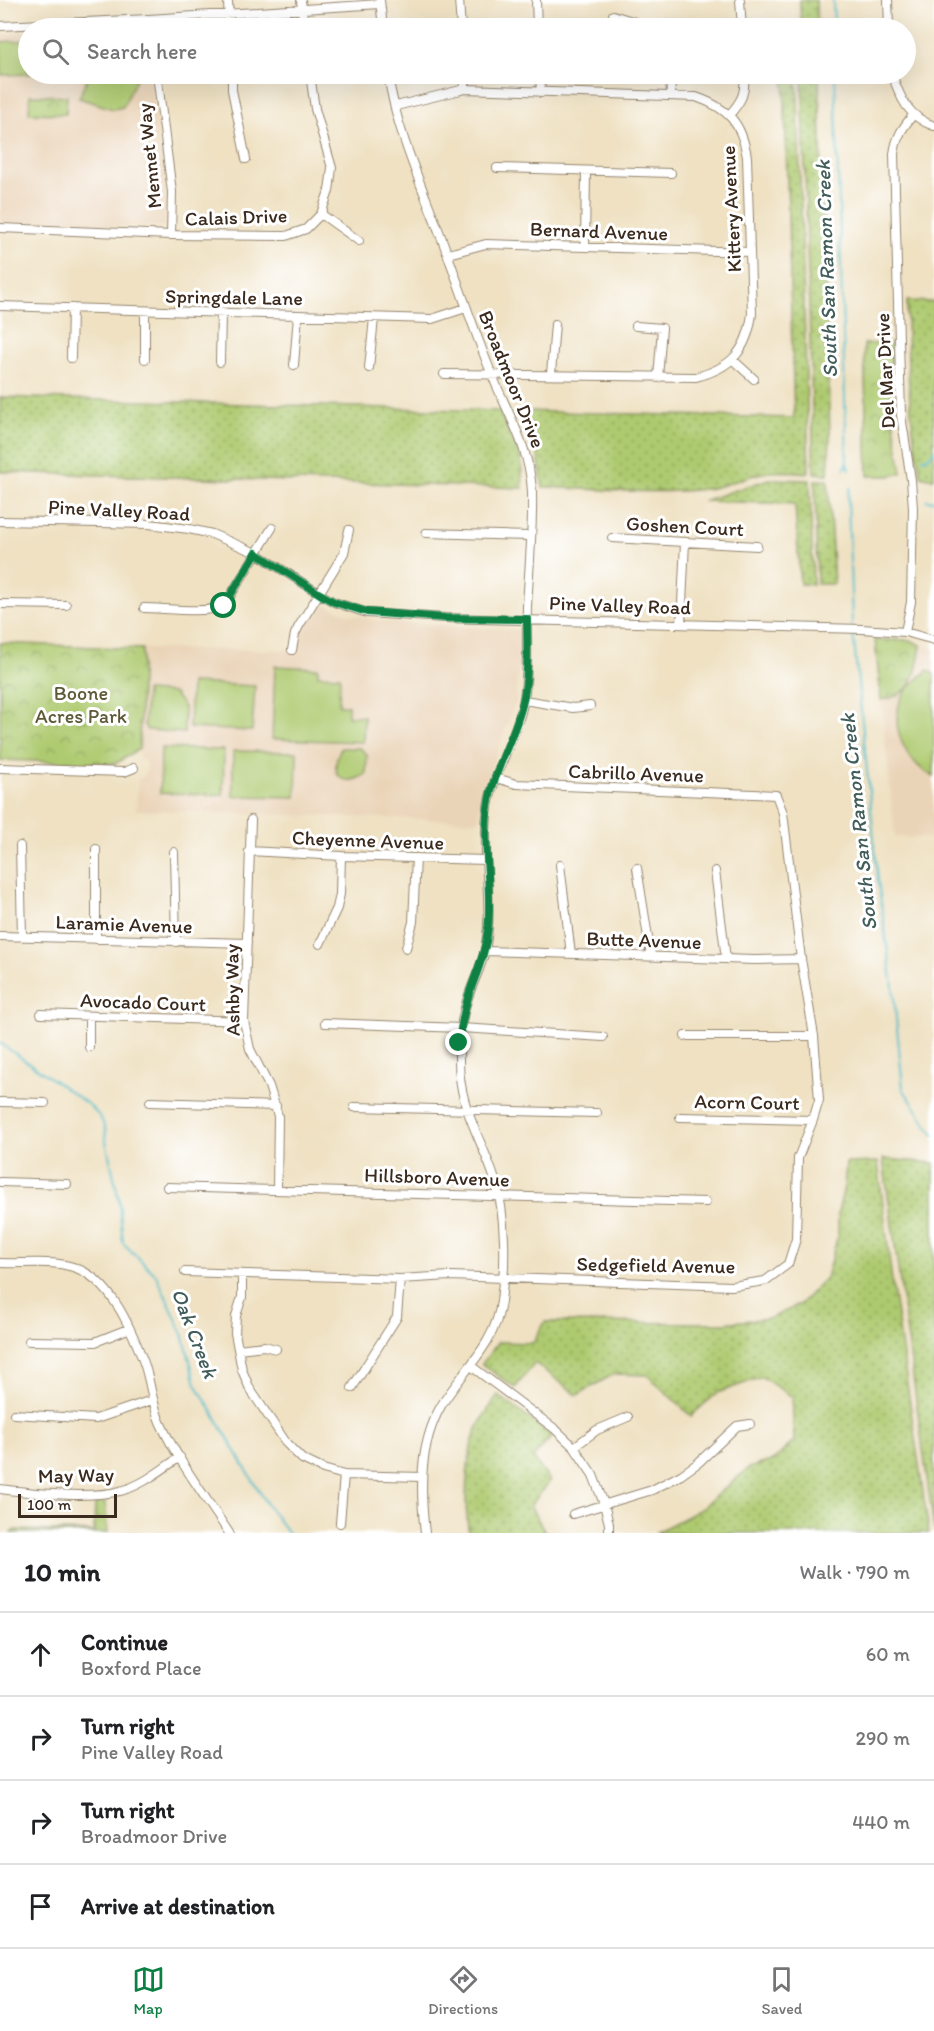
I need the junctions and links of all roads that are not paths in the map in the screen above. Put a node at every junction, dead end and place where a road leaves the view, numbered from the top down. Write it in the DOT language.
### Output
graph roads {
  1 [pos="228,0"];
  2 [pos="459,0"];
  3 [pos="536,0"];
  4 [pos="740,0"];
  5 [pos="888,0"];
  6 [pos="380,2"];
  7 [pos="301,4"];
  8 [pos="229,14"];
  9 [pos="613,15"];
  10 [pos="166,18"];
  11 [pos="229,18"];
  12 [pos="382,18"];
  13 [pos="460,18"];
  14 [pos="537,18"];
  15 [pos="622,18"];
  16 [pos="741,18"];
  17 [pos="889,18"];
  18 [pos="18,25"];
  19 [pos="0,26"];
  20 [pos="158,84"];
  21 [pos="232,84"];
  22 [pos="311,84"];
  23 [pos="390,84"];
  24 [pos="465,84"];
  25 [pos="541,84"];
  26 [pos="670,84"];
  27 [pos="744,84"];
  28 [pos="895,84"];
  29 [pos="465,89"];
  30 [pos="541,93"];
  31 [pos="670,96"];
  32 [pos="396,106"];
  33 [pos="914,114"];
  34 [pos="729,115"];
  35 [pos="934,126"];
  36 [pos="246,159"];
  37 [pos="497,168"];
  38 [pos="586,171"];
  39 [pos="671,173"];
  40 [pos="321,214"];
  41 [pos="0,228"];
  42 [pos="171,235"];
  43 [pos="359,241"];
  44 [pos="585,247"];
  45 [pos="750,252"];
  46 [pos="448,254"];
  47 [pos="0,306"];
  48 [pos="72,308"];
  49 [pos="466,308"];
  50 [pos="146,311"];
  51 [pos="221,314"];
  52 [pos="298,315"];
  53 [pos="374,318"];
  54 [pos="555,324"];
  55 [pos="636,326"];
  56 [pos="71,358"];
  57 [pos="145,359"];
  58 [pos="733,360"];
  59 [pos="220,362"];
  60 [pos="294,365"];
  61 [pos="369,368"];
  62 [pos="491,373"];
  63 [pos="444,374"];
  64 [pos="551,374"];
  65 [pos="658,378"];
  66 [pos="753,379"];
  67 [pos="0,521"];
  68 [pos="272,528"];
  69 [pos="349,530"];
  70 [pos="426,533"];
  71 [pos="530,536"];
  72 [pos="612,538"];
  73 [pos="685,542"];
  74 [pos="757,546"];
  75 [pos="256,553"];
  76 [pos="320,594"];
  77 [pos="0,604"];
  78 [pos="66,605"];
  79 [pos="144,608"];
  80 [pos="527,619"];
  81 [pos="681,624"];
  82 [pos="905,632"];
  83 [pos="934,640"];
  84 [pos="292,650"];
  85 [pos="524,700"];
  86 [pos="590,706"];
  87 [pos="0,768"];
  88 [pos="134,768"];
  89 [pos="496,778"];
  90 [pos="776,795"];
  91 [pos="251,820"];
  92 [pos="20,846"];
  93 [pos="96,849"];
  94 [pos="249,851"];
  95 [pos="174,852"];
  96 [pos="340,856"];
  97 [pos="416,858"];
  98 [pos="486,860"];
  99 [pos="560,865"];
  100 [pos="637,867"];
  101 [pos="715,871"];
  102 [pos="0,936"];
  103 [pos="22,937"];
  104 [pos="96,939"];
  105 [pos="176,942"];
  106 [pos="247,943"];
  107 [pos="320,944"];
  108 [pos="406,948"];
  109 [pos="485,951"];
  110 [pos="571,954"];
  111 [pos="651,957"];
  112 [pos="726,958"];
  113 [pos="801,959"];
  114 [pos="41,1014"];
  115 [pos="89,1016"];
  116 [pos="244,1021"];
  117 [pos="325,1023"];
  118 [pos="461,1028"];
  119 [pos="685,1036"];
  120 [pos="814,1036"];
  121 [pos="603,1037"];
  122 [pos="88,1047"];
  123 [pos="0,1102"];
  124 [pos="150,1102"];
  125 [pos="45,1103"];
  126 [pos="276,1106"];
  127 [pos="354,1107"];
  128 [pos="466,1111"];
  129 [pos="597,1113"];
  130 [pos="680,1118"];
  131 [pos="813,1120"];
  132 [pos="0,1182"];
  133 [pos="68,1184"];
  134 [pos="167,1187"];
  135 [pos="277,1189"];
  136 [pos="499,1196"];
  137 [pos="706,1202"];
  138 [pos="0,1263"];
  139 [pos="185,1272"];
  140 [pos="242,1274"];
  141 [pos="503,1278"];
  142 [pos="400,1279"];
  143 [pos="128,1329"];
  144 [pos="29,1341"];
  145 [pos="238,1348"];
  146 [pos="276,1349"];
  147 [pos="471,1366"];
  148 [pos="352,1388"];
  149 [pos="153,1400"];
  150 [pos="14,1414"];
  151 [pos="628,1417"];
  152 [pos="750,1424"];
  153 [pos="574,1447"];
  154 [pos="180,1457"];
  155 [pos="344,1475"];
  156 [pos="422,1477"];
  157 [pos="0,1489"];
  158 [pos="604,1504"];
  159 [pos="573,1514"];
  160 [pos="340,1523"];
  161 [pos="229,1533"];
  162 [pos="425,1533"];
  163 [pos="609,1533"];
  1 -- 8 [label="street"];
  2 -- 13 [label="street"];
  3 -- 14 [label="street"];
  4 -- 16 [label="street"];
  5 -- 17 [label="street"];
  6 -- 7 [label="street"];
  6 -- 12 [label="street"];
  7 -- 8 [label="street"];
  8 -- 10 [label="street"];
  8 -- 11 [label="street"];
  9 -- 15 [label="street"];
  18 -- 19 [label="street"];
  20 -- 42 [label="street, Mennet Way"];
  21 -- 36 [label="street"];
  22 -- 40 [label="street"];
  23 -- 32 [label="street, Broadmoor Drive"];
  24 -- 29 [label="street"];
  25 -- 30 [label="street"];
  26 -- 31 [label="street"];
  27 -- 34 [label="street"];
  28 -- 33 [label="street"];
  29 -- 30 [label="street, Kittery Avenue"];
  29 -- 32 [label="street, Kittery Avenue"];
  30 -- 31 [label="street, Kittery Avenue"];
  31 -- 34 [label="street, Kittery Avenue"];
  32 -- 46 [label="street, Broadmoor Drive"];
  33 -- 35 [label="street"];
  33 -- 82 [label="street, Del Mar Drive"];
  34 -- 45 [label="street, Kittery Avenue"];
  37 -- 38 [label="street"];
  38 -- 39 [label="street"];
  38 -- 44 [label="street"];
  40 -- 42 [label="street, Calais Drive"];
  40 -- 43 [label="street"];
  41 -- 42 [label="street, Calais Drive"];
  44 -- 45 [label="street, Bernard Avenue"];
  44 -- 46 [label="street, Bernard Avenue"];
  45 -- 58 [label="street, Kittery Avenue"];
  46 -- 49 [label="street, Broadmoor Drive"];
  47 -- 48 [label="street, Springdale Lane"];
  48 -- 50 [label="street, Springdale Lane"];
  48 -- 56 [label="street"];
  49 -- 53 [label="street, Springdale Lane"];
  49 -- 62 [label="street, Broadmoor Drive"];
  50 -- 51 [label="street, Springdale Lane"];
  50 -- 57 [label="street"];
  51 -- 52 [label="street, Springdale Lane"];
  51 -- 59 [label="street"];
  52 -- 53 [label="street, Springdale Lane"];
  52 -- 60 [label="street"];
  53 -- 61 [label="street"];
  54 -- 64 [label="street"];
  55 -- 65 [label="street"];
  58 -- 65 [label="street"];
  58 -- 66 [label="street"];
  62 -- 63 [label="street"];
  62 -- 64 [label="street"];
  62 -- 71 [label="street, Broadmoor Drive"];
  64 -- 65 [label="street"];
  67 -- 75 [label="street, Pine Valley Road"];
  68 -- 75 [label="street"];
  69 -- 76 [label="street"];
  70 -- 71 [label="street"];
  71 -- 80 [label="street, Broadmoor Drive"];
  72 -- 73 [label="street, Goshen Court"];
  73 -- 74 [label="street, Goshen Court"];
  73 -- 81 [label="street"];
  75 -- 76 [label="street, Pine Valley Road"];
  75 -- 79 [label="street"];
  76 -- 80 [label="street, Pine Valley Road"];
  76 -- 84 [label="street"];
  77 -- 78 [label="street"];
  80 -- 81 [label="street, Pine Valley Road"];
  80 -- 85 [label="street, Broadmoor Drive"];
  81 -- 82 [label="street, Pine Valley Road"];
  82 -- 83 [label="street, Pine Valley Road"];
  85 -- 86 [label="street"];
  85 -- 89 [label="street, Broadmoor Drive"];
  87 -- 88 [label="street"];
  89 -- 90 [label="street, Cabrillo Avenue"];
  89 -- 98 [label="street, Broadmoor Drive"];
  90 -- 113 [label="street, Sedgefield Avenue"];
  91 -- 94 [label="street, Ashby Way"];
  92 -- 103 [label="street"];
  93 -- 104 [label="street"];
  94 -- 96 [label="street, Cheyenne Avenue"];
  94 -- 106 [label="street, Ashby Way"];
  95 -- 105 [label="street"];
  96 -- 97 [label="street, Cheyenne Avenue"];
  96 -- 107 [label="street"];
  97 -- 98 [label="street, Cheyenne Avenue"];
  97 -- 108 [label="street"];
  98 -- 109 [label="street, Broadmoor Drive"];
  99 -- 110 [label="street"];
  100 -- 111 [label="street"];
  101 -- 112 [label="street"];
  102 -- 103 [label="street, Laramie Avenue"];
  103 -- 104 [label="street, Laramie Avenue"];
  104 -- 105 [label="street, Laramie Avenue"];
  105 -- 106 [label="street, Laramie Avenue"];
  106 -- 116 [label="street, Ashby Way"];
  109 -- 110 [label="street, Butte Avenue"];
  109 -- 118 [label="street, Broadmoor Drive"];
  110 -- 111 [label="street, Butte Avenue"];
  111 -- 112 [label="street, Butte Avenue"];
  112 -- 113 [label="street, Butte Avenue"];
  113 -- 120 [label="street, Sedgefield Avenue"];
  114 -- 115 [label="street, Avocado Court"];
  115 -- 116 [label="street, Avocado Court"];
  115 -- 122 [label="street"];
  116 -- 126 [label="street, Ashby Way"];
  117 -- 118 [label="street"];
  118 -- 121 [label="street"];
  118 -- 128 [label="street, Broadmoor Drive"];
  119 -- 120 [label="street"];
  120 -- 131 [label="street, Sedgefield Avenue"];
  123 -- 125 [label="street"];
  124 -- 126 [label="street"];
  126 -- 135 [label="street, Ashby Way"];
  127 -- 128 [label="street"];
  128 -- 129 [label="street"];
  128 -- 136 [label="street, Broadmoor Drive"];
  130 -- 131 [label="street, Acorn Court"];
  131 -- 141 [label="street, Sedgefield Avenue"];
  132 -- 133 [label="street"];
  134 -- 135 [label="street, Hillsboro Avenue"];
  135 -- 136 [label="street, Hillsboro Avenue"];
  136 -- 137 [label="street, Hillsboro Avenue"];
  136 -- 141 [label="street, Broadmoor Drive"];
  138 -- 143 [label="street"];
  139 -- 140 [label="street, Sedgefield Avenue"];
  140 -- 142 [label="street, Sedgefield Avenue"];
  140 -- 145 [label="street"];
  141 -- 142 [label="street, Sedgefield Avenue"];
  141 -- 147 [label="street, Broadmoor Drive"];
  142 -- 148 [label="street"];
  143 -- 144 [label="street"];
  143 -- 149 [label="street"];
  145 -- 146 [label="street"];
  145 -- 155 [label="street"];
  147 -- 153 [label="street"];
  147 -- 156 [label="street, Broadmoor Drive"];
  149 -- 150 [label="street"];
  149 -- 154 [label="street"];
  151 -- 153 [label="street"];
  152 -- 158 [label="street"];
  153 -- 158 [label="street"];
  154 -- 157 [label="street, May Way"];
  154 -- 161 [label="street"];
  155 -- 156 [label="street"];
  155 -- 160 [label="street"];
  156 -- 162 [label="street, Broadmoor Drive"];
  158 -- 159 [label="street"];
  158 -- 163 [label="street"];
}
